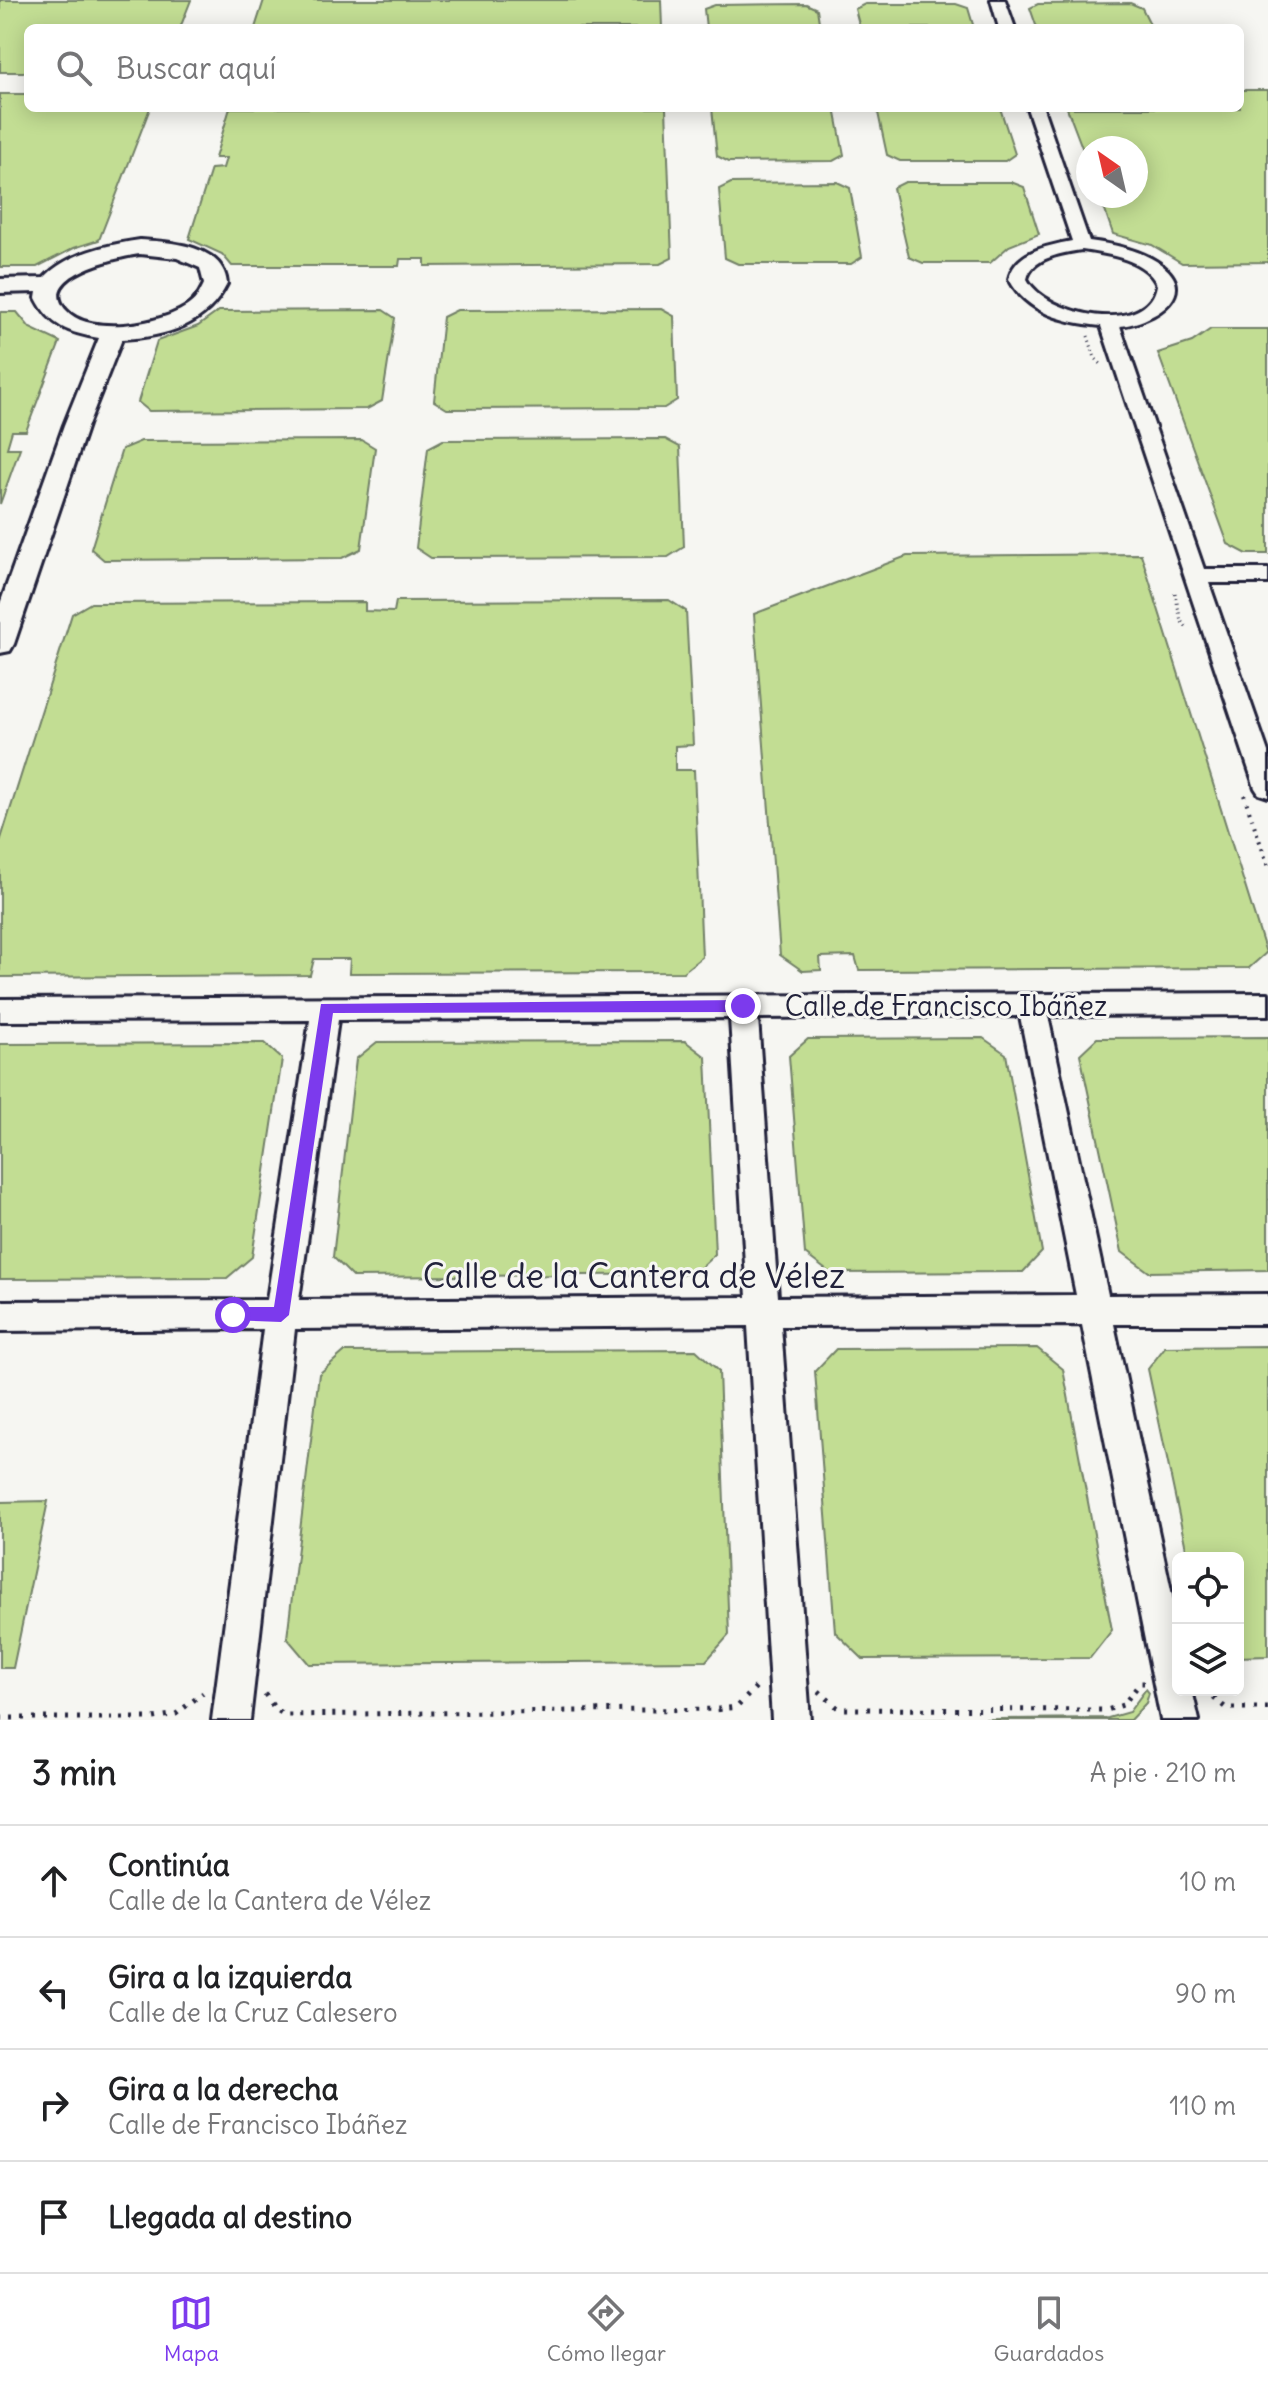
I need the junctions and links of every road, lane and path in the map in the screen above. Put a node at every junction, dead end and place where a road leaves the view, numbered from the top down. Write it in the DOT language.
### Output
graph roads {
  1 [pos="998,0"];
  2 [pos="1006,24"];
  3 [pos="1036,112"];
  4 [pos="1082,245"];
  5 [pos="51,285"];
  6 [pos="0,286"];
  7 [pos="1109,321"];
  8 [pos="113,332"];
  9 [pos="1197,576"];
  10 [pos="1268,576"];
  11 [pos="0,644"];
  12 [pos="1268,788"];
  13 [pos="1268,1004"];
  14 [pos="1032,1005"];
  15 [pos="743,1006"];
  16 [pos="326,1008"];
  17 [pos="0,1010"];
  18 [pos="1094,1309"];
  19 [pos="1268,1309"];
  20 [pos="764,1313"];
  21 [pos="281,1315"];
  22 [pos="0,1316"];
  23 [pos="1172,1682"];
  24 [pos="789,1683"];
  25 [pos="1175,1696"];
  26 [pos="1211,1696"];
  27 [pos="233,1705"];
  28 [pos="1268,1708"];
  29 [pos="719,1709"];
  30 [pos="0,1718"];
  31 [pos="720,1720"];
  32 [pos="791,1720"];
  33 [pos="1180,1720"];
  1 -- 2 [label="street"];
  3 -- 4 [label="street"];
  4 -- 7 [label="street"];
  4 -- 7 [label="street"];
  5 -- 6 [label="street"];
  5 -- 8 [label="street"];
  5 -- 8 [label="street"];
  7 -- 9 [label="street"];
  8 -- 11 [label="street"];
  9 -- 10 [label="street"];
  9 -- 12 [label="street"];
  13 -- 14 [label="street, Calle de Francisco Ibáñez"];
  14 -- 15 [label="street, Calle de Francisco Ibáñez"];
  14 -- 18 [label="street"];
  15 -- 16 [label="street, Calle de Francisco Ibáñez"];
  15 -- 20 [label="street"];
  16 -- 17 [label="street, Calle de Francisco Ibáñez"];
  16 -- 21 [label="street"];
  18 -- 19 [label="street, Calle de la Cantera de Vélez"];
  18 -- 20 [label="street, Calle de la Cantera de Vélez"];
  18 -- 23 [label="street"];
  20 -- 21 [label="street, Calle de la Cantera de Vélez"];
  20 -- 24 [label="street"];
  21 -- 22 [label="street, Calle de la Cantera de Vélez"];
  21 -- 27 [label="street"];
  23 -- 24 [label="path"];
  24 -- 29 [label="path"];
  24 -- 32 [label="street"];
  25 -- 33 [label="street"];
  26 -- 28 [label="path"];
  27 -- 29 [label="path"];
  27 -- 30 [label="path"];
  29 -- 31 [label="path"];
}
